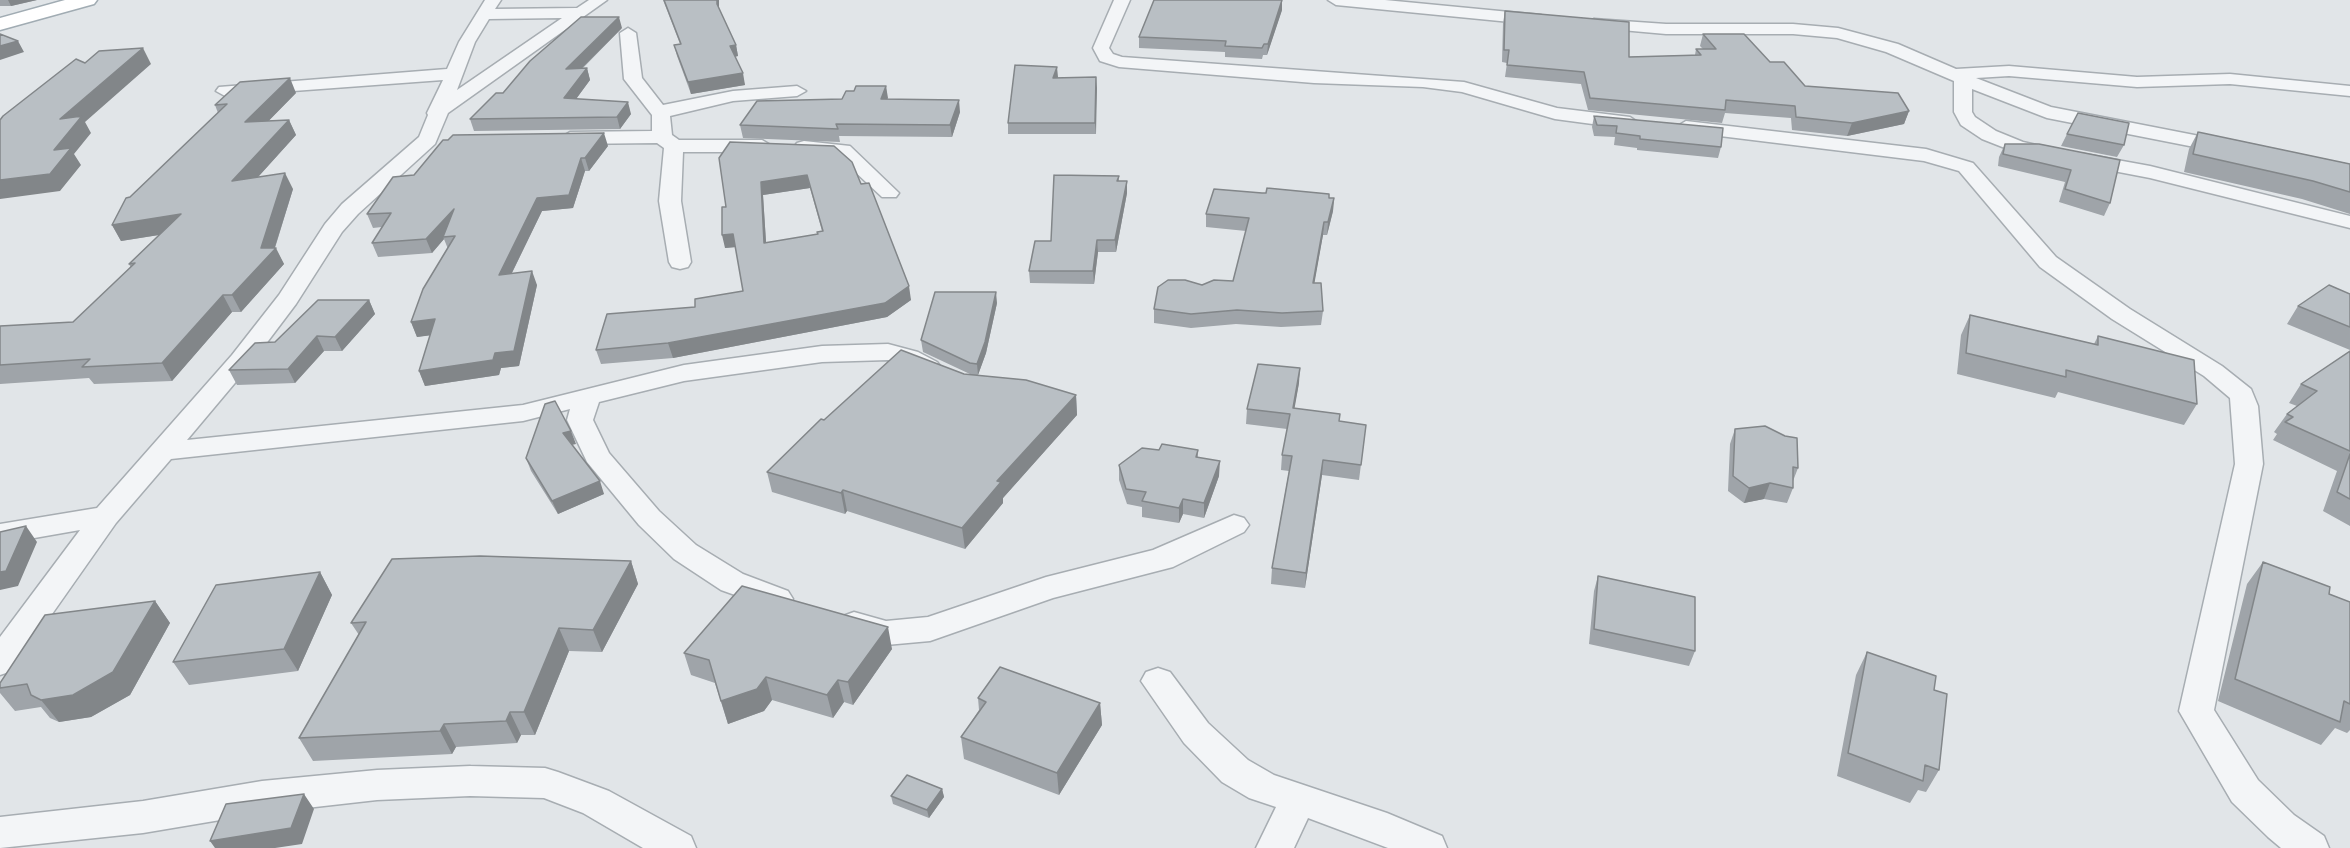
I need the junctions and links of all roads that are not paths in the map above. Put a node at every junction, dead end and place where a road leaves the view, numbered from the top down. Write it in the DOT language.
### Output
graph roads {
  1 [pos="87,0"];
  2 [pos="599,0"];
  3 [pos="1122,0"];
  4 [pos="1336,0"];
  5 [pos="489,7"];
  6 [pos="580,13"];
  7 [pos="1557,21"];
  8 [pos="1580,23"];
  9 [pos="0,24"];
  10 [pos="628,33"];
  11 [pos="454,74"];
  12 [pos="1955,74"];
  13 [pos="225,91"];
  14 [pos="797,91"];
  15 [pos="2350,91"];
  16 [pos="436,113"];
  17 [pos="661,114"];
  18 [pos="545,138"];
  19 [pos="668,142"];
  20 [pos="2242,151"];
  21 [pos="889,193"];
  22 [pos="2350,222"];
  23 [pos="680,262"];
  24 [pos="948,377"];
  25 [pos="587,398"];
  26 [pos="161,451"];
  27 [pos="106,516"];
  28 [pos="1234,525"];
  29 [pos="0,534"];
  30 [pos="0,662"];
  31 [pos="1158,681"];
  32 [pos="1298,800"];
  33 [pos="0,833"];
  34 [pos="677,848"];
  35 [pos="1275,848"];
  36 [pos="1428,848"];
  37 [pos="2310,848"];
  1 -- 9 [label="main road"];
  2 -- 6 [label="street"];
  3 -- 37 [label="street"];
  4 -- 7 [label="street"];
  5 -- 6 [label="street"];
  5 -- 11 [label="street"];
  6 -- 16 [label="street"];
  8 -- 12 [label="street"];
  10 -- 17 [label="street"];
  11 -- 13 [label="street"];
  11 -- 16 [label="street"];
  12 -- 15 [label="street"];
  12 -- 20 [label="street"];
  12 -- 22 [label="street"];
  14 -- 17 [label="street"];
  16 -- 26 [label="street"];
  17 -- 19 [label="street"];
  18 -- 19 [label="street"];
  19 -- 21 [label="street"];
  19 -- 23 [label="street"];
  24 -- 25 [label="street"];
  25 -- 26 [label="street"];
  25 -- 28 [label="street"];
  26 -- 27 [label="street"];
  27 -- 29 [label="street"];
  27 -- 30 [label="street"];
  31 -- 32 [label="street"];
  32 -- 35 [label="street"];
  32 -- 36 [label="street"];
  33 -- 34 [label="street"];
}
